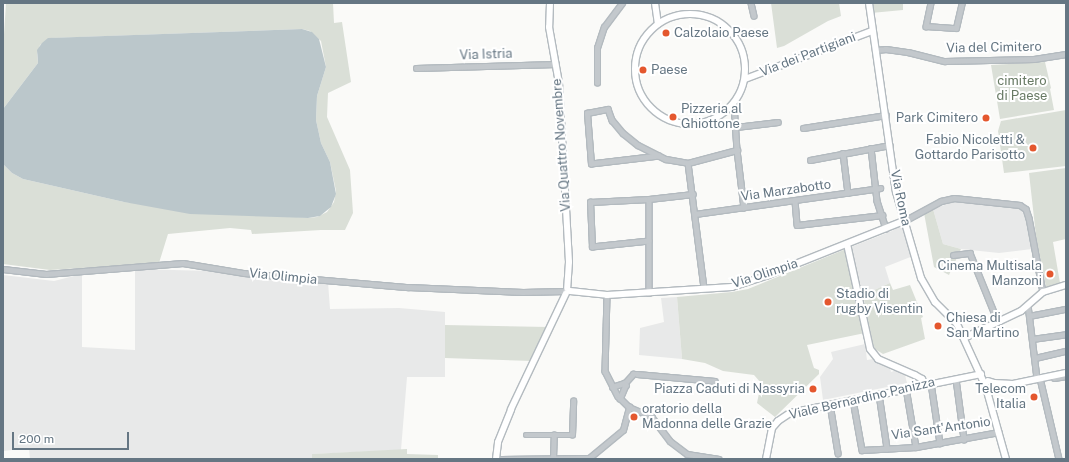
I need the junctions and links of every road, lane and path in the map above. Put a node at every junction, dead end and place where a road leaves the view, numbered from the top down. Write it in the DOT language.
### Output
graph roads {
  1 [pos="550,3"];
  2 [pos="622,3"];
  3 [pos="655,3"];
  4 [pos="751,3"];
  5 [pos="869,3"];
  6 [pos="931,3"];
  7 [pos="962,3"];
  8 [pos="754,16"];
  9 [pos="658,24"];
  10 [pos="872,31"];
  11 [pos="875,50"];
  12 [pos="1066,54"];
  13 [pos="556,64"];
  14 [pos="416,68"];
  15 [pos="745,79"];
  16 [pos="597,83"];
  17 [pos="734,104"];
  18 [pos="886,115"];
  19 [pos="778,122"];
  20 [pos="736,127"];
  21 [pos="803,128"];
  22 [pos="890,145"];
  23 [pos="871,148"];
  24 [pos="737,150"];
  25 [pos="843,153"];
  26 [pos="659,156"];
  27 [pos="810,160"];
  28 [pos="688,163"];
  29 [pos="878,189"];
  30 [pos="848,193"];
  31 [pos="693,194"];
  32 [pos="649,199"];
  33 [pos="795,201"];
  34 [pos="744,208"];
  35 [pos="696,214"];
  36 [pos="882,215"];
  37 [pos="904,221"];
  38 [pos="886,229"];
  39 [pos="649,241"];
  40 [pos="847,244"];
  41 [pos="953,256"];
  42 [pos="3,268"];
  43 [pos="1066,285"];
  44 [pos="704,288"];
  45 [pos="567,291"];
  46 [pos="1043,292"];
  47 [pos="649,293"];
  48 [pos="607,295"];
  49 [pos="1028,305"];
  50 [pos="1066,309"];
  51 [pos="1029,316"];
  52 [pos="998,322"];
  53 [pos="1066,334"];
  54 [pos="964,338"];
  55 [pos="1032,339"];
  56 [pos="1066,351"];
  57 [pos="1035,358"];
  58 [pos="978,366"];
  59 [pos="1066,373"];
  60 [pos="981,374"];
  61 [pos="1066,376"];
  62 [pos="965,377"];
  63 [pos="956,379"];
  64 [pos="1039,379"];
  65 [pos="715,381"];
  66 [pos="624,383"];
  67 [pos="988,383"];
  68 [pos="928,384"];
  69 [pos="612,387"];
  70 [pos="906,388"];
  71 [pos="879,394"];
  72 [pos="620,399"];
  73 [pos="853,400"];
  74 [pos="573,402"];
  75 [pos="830,404"];
  76 [pos="629,407"];
  77 [pos="999,432"];
  78 [pos="526,435"];
  79 [pos="554,435"];
  80 [pos="964,439"];
  81 [pos="940,443"];
  82 [pos="916,447"];
  83 [pos="887,448"];
  84 [pos="838,453"];
  85 [pos="553,458"];
  86 [pos="496,459"];
  87 [pos="501,459"];
  88 [pos="589,459"];
  89 [pos="719,459"];
  90 [pos="766,459"];
  91 [pos="1006,459"];
  92 [pos="1059,459"];
  1 -- 13 [label="street, Via Quattro Novembre"];
  2 -- 16 [label="street"];
  3 -- 9 [label="street"];
  4 -- 8 [label="street"];
  5 -- 10 [label="street, Via Roma"];
  6 -- 7 [label="street"];
  9 -- 15 [label="street"];
  9 -- 17 [label="street"];
  10 -- 11 [label="street, Via Roma"];
  10 -- 15 [label="street, Via dei Partigiani"];
  11 -- 12 [label="street, Via del Cimitero"];
  11 -- 18 [label="street, Via Roma"];
  13 -- 14 [label="street, Via Istria"];
  13 -- 45 [label="street, Via Quattro Novembre"];
  15 -- 17 [label="street"];
  17 -- 20 [label="street"];
  18 -- 21 [label="street"];
  18 -- 22 [label="street, Via Roma"];
  19 -- 20 [label="street"];
  20 -- 24 [label="street"];
  22 -- 23 [label="street"];
  22 -- 37 [label="street, Via Roma"];
  23 -- 25 [label="street"];
  23 -- 29 [label="street"];
  24 -- 28 [label="street"];
  24 -- 34 [label="street"];
  25 -- 27 [label="street"];
  25 -- 30 [label="street"];
  26 -- 26 [label="street"];
  26 -- 28 [label="street"];
  28 -- 31 [label="street"];
  29 -- 30 [label="street, Via Marzabotto"];
  29 -- 36 [label="street"];
  30 -- 33 [label="street, Via Marzabotto"];
  31 -- 32 [label="street"];
  31 -- 35 [label="street"];
  32 -- 39 [label="street"];
  32 -- 39 [label="street"];
  33 -- 34 [label="street, Via Marzabotto"];
  33 -- 36 [label="street"];
  34 -- 35 [label="street, Via Marzabotto"];
  35 -- 44 [label="street"];
  36 -- 38 [label="street"];
  37 -- 38 [label="street, Via Olimpia"];
  37 -- 46 [label="street"];
  37 -- 54 [label="street, Via Roma"];
  38 -- 40 [label="street, Via Olimpia"];
  39 -- 47 [label="street"];
  40 -- 44 [label="street, Via Olimpia"];
  40 -- 68 [label="street"];
  41 -- 52 [label="street"];
  42 -- 45 [label="street, Via Olimpia"];
  43 -- 46 [label="street"];
  44 -- 47 [label="street, Via Olimpia"];
  45 -- 48 [label="street, Via Olimpia"];
  45 -- 86 [label="street, Via Quattro Novembre"];
  46 -- 49 [label="street"];
  47 -- 48 [label="street, Via Olimpia"];
  48 -- 69 [label="street"];
  49 -- 51 [label="street"];
  49 -- 52 [label="street"];
  50 -- 51 [label="street"];
  51 -- 55 [label="street"];
  52 -- 54 [label="street"];
  53 -- 55 [label="street"];
  54 -- 58 [label="street, Via Roma"];
  55 -- 57 [label="street"];
  56 -- 57 [label="street"];
  57 -- 64 [label="street"];
  58 -- 60 [label="street, Via Roma"];
  58 -- 62 [label="street, Viale Bernardino Panizza"];
  59 -- 64 [label="street"];
  60 -- 62 [label="street, Viale Bernardino Panizza"];
  60 -- 67 [label="street, Via Roma"];
  61 -- 64 [label="street"];
  62 -- 63 [label="street, Viale Bernardino Panizza"];
  63 -- 68 [label="street, Viale Bernardino Panizza"];
  63 -- 80 [label="street"];
  64 -- 67 [label="street"];
  64 -- 92 [label="street"];
  65 -- 66 [label="street"];
  66 -- 69 [label="street"];
  66 -- 72 [label="street"];
  67 -- 77 [label="street"];
  68 -- 70 [label="street, Viale Bernardino Panizza"];
  68 -- 81 [label="street"];
  69 -- 72 [label="street"];
  70 -- 71 [label="street, Viale Bernardino Panizza"];
  70 -- 82 [label="street"];
  71 -- 73 [label="street, Viale Bernardino Panizza"];
  71 -- 83 [label="street"];
  72 -- 76 [label="street"];
  73 -- 75 [label="street, Viale Bernardino Panizza"];
  73 -- 83 [label="street, Via Sant'Antonio"];
  74 -- 79 [label="street"];
  75 -- 84 [label="street"];
  75 -- 90 [label="street, Viale Bernardino Panizza"];
  76 -- 88 [label="street"];
  76 -- 89 [label="street"];
  77 -- 80 [label="street, Via Sant'Antonio"];
  77 -- 91 [label="street"];
  78 -- 79 [label="street"];
  79 -- 85 [label="street"];
  80 -- 81 [label="street, Via Sant'Antonio"];
  81 -- 82 [label="street, Via Sant'Antonio"];
  82 -- 83 [label="street, Via Sant'Antonio"];
  85 -- 87 [label="street"];
  85 -- 88 [label="street"];
}
